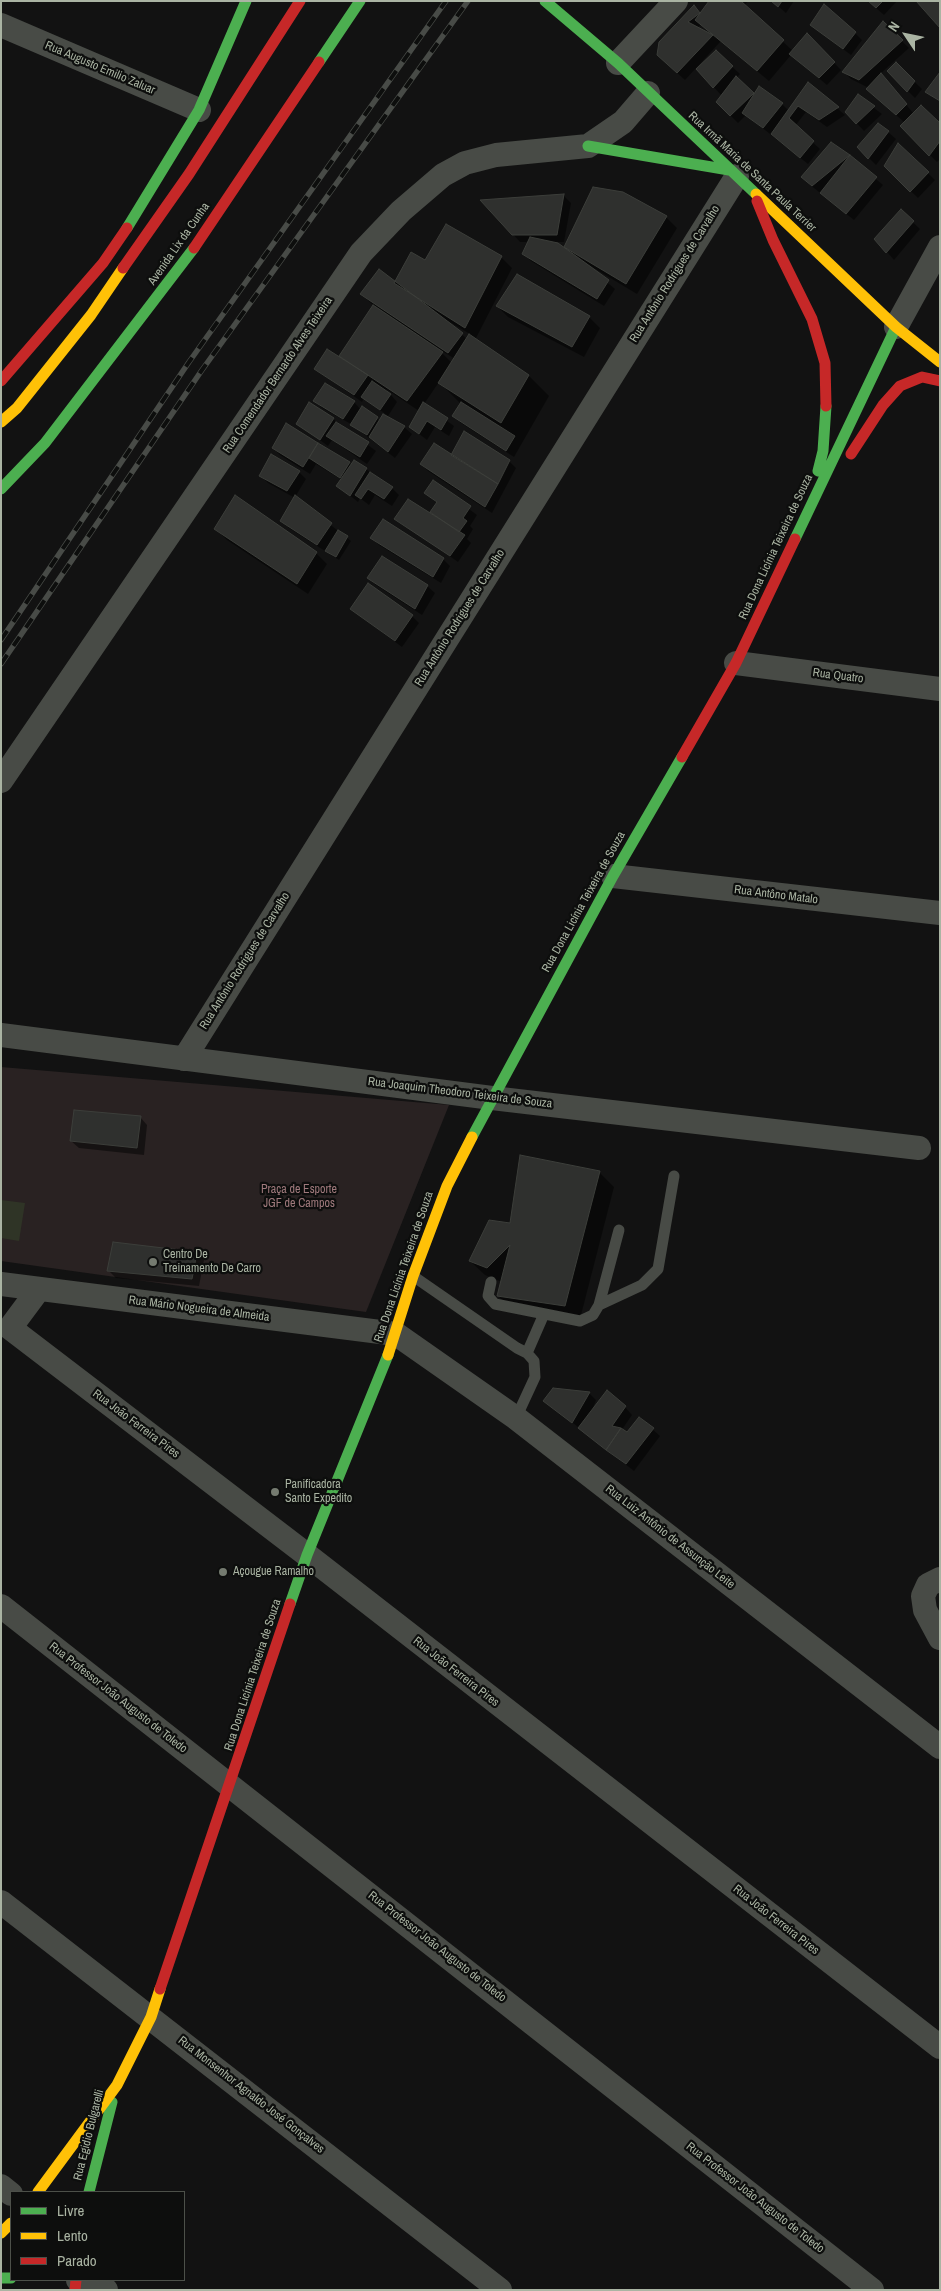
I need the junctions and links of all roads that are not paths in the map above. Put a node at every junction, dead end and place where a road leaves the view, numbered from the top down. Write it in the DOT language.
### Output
graph roads {
  1 [pos="246,1"];
  2 [pos="300,1"];
  3 [pos="360,1"];
  4 [pos="545,1"];
  5 [pos="676,1"];
  6 [pos="1,25"];
  7 [pos="618,63"];
  8 [pos="648,93"];
  9 [pos="199,110"];
  10 [pos="588,146"];
  11 [pos="733,173"];
  12 [pos="754,193"];
  13 [pos="137,213"];
  14 [pos="940,246"];
  15 [pos="91,315"];
  16 [pos="896,327"];
  17 [pos="58,358"];
  18 [pos="940,362"];
  19 [pos="1,381"];
  20 [pos="940,381"];
  21 [pos="15,392"];
  22 [pos="1,422"];
  23 [pos="1,489"];
  24 [pos="809,509"];
  25 [pos="736,663"];
  26 [pos="940,689"];
  27 [pos="1,781"];
  28 [pos="613,876"];
  29 [pos="940,913"];
  30 [pos="1,1035"];
  31 [pos="184,1059"];
  32 [pos="492,1098"];
  33 [pos="919,1148"];
  34 [pos="674,1176"];
  35 [pos="619,1230"];
  36 [pos="414,1276"];
  37 [pos="491,1282"];
  38 [pos="1,1284"];
  39 [pos="39,1289"];
  40 [pos="599,1305"];
  41 [pos="544,1314"];
  42 [pos="6,1333"];
  43 [pos="396,1334"];
  44 [pos="527,1353"];
  45 [pos="516,1418"];
  46 [pos="307,1556"];
  47 [pos="940,1579"];
  48 [pos="1,1606"];
  49 [pos="940,1638"];
  50 [pos="940,1747"];
  51 [pos="230,1785"];
  52 [pos="1,1902"];
  53 [pos="151,2017"];
  54 [pos="940,2048"];
  55 [pos="116,2085"];
  56 [pos="39,2191"];
  57 [pos="89,2191"];
  58 [pos="10,2224"];
  59 [pos="1,2233"];
  60 [pos="80,2281"];
  61 [pos="106,2290"];
  62 [pos="500,2290"];
  63 [pos="872,2290"];
  1 -- 9 [label="main road"];
  2 -- 15 [label="main road"];
  3 -- 23 [label="main road, Avenida Lix da Cunha"];
  4 -- 7 [label="main road, Rua Irmã Maria de Santa Paula Terrier"];
  5 -- 7 [label="street"];
  6 -- 9 [label="street, Rua Augusto Emilio Zaluar"];
  7 -- 8 [label="main road, Rua Irmã Maria de Santa Paula Terrier"];
  8 -- 10 [label="street, Rua Comendador Bernardo Alves Teixeira"];
  8 -- 11 [label="main road, Rua Irmã Maria de Santa Paula Terrier"];
  9 -- 13 [label="main road"];
  10 -- 11 [label="main road"];
  10 -- 27 [label="street, Rua Comendador Bernardo Alves Teixeira"];
  11 -- 12 [label="main road, Rua Irmã Maria de Santa Paula Terrier"];
  11 -- 31 [label="street, Rua Antônio Rodrigues de Carvalho"];
  12 -- 16 [label="main road, Rua Irmã Maria de Santa Paula Terrier"];
  12 -- 24 [label="main road"];
  13 -- 15 [label="main road"];
  13 -- 19 [label="main road"];
  14 -- 16 [label="street"];
  15 -- 17 [label="main road"];
  16 -- 18 [label="main road, Rua Irmã Maria de Santa Paula Terrier"];
  16 -- 24 [label="main road, Rua Dona Licínia Teixeira de Souza"];
  17 -- 21 [label="main road"];
  17 -- 22 [label="main road"];
  20 -- 24 [label="main road"];
  24 -- 25 [label="main road, Rua Dona Licínia Teixeira de Souza"];
  25 -- 26 [label="street, Rua Quatro"];
  25 -- 28 [label="main road, Rua Dona Licínia Teixeira de Souza"];
  28 -- 29 [label="street, Rua Antôno Matalo"];
  28 -- 32 [label="main road, Rua Dona Licínia Teixeira de Souza"];
  30 -- 31 [label="street, Rua Joaquim Theodoro Teixeira de Souza"];
  31 -- 32 [label="street, Rua Joaquim Theodoro Teixeira de Souza"];
  32 -- 33 [label="street, Rua Joaquim Theodoro Teixeira de Souza"];
  32 -- 36 [label="main road, Rua Dona Licínia Teixeira de Souza"];
  34 -- 40 [label="lane"];
  35 -- 40 [label="lane"];
  36 -- 43 [label="main road, Rua Dona Licínia Teixeira de Souza"];
  36 -- 44 [label="lane"];
  37 -- 41 [label="lane"];
  38 -- 39 [label="street, Rua Mário Nogueira de Almeida"];
  39 -- 42 [label="street, Rua João Ferreira Pires"];
  39 -- 43 [label="street, Rua Mário Nogueira de Almeida"];
  40 -- 41 [label="lane"];
  41 -- 44 [label="lane"];
  42 -- 46 [label="street, Rua João Ferreira Pires"];
  43 -- 45 [label="street, Rua Luiz Antônio de Assunção Leite"];
  43 -- 46 [label="main road, Rua Dona Licínia Teixeira de Souza"];
  44 -- 45 [label="lane"];
  45 -- 50 [label="street, Rua Luiz Antônio de Assunção Leite"];
  46 -- 51 [label="main road, Rua Dona Licínia Teixeira de Souza"];
  46 -- 54 [label="street, Rua João Ferreira Pires"];
  47 -- 49 [label="street"];
  48 -- 51 [label="street, Rua Professor João Augusto de Toledo"];
  51 -- 53 [label="main road, Rua Dona Licínia Teixeira de Souza"];
  51 -- 63 [label="street, Rua Professor João Augusto de Toledo"];
  52 -- 53 [label="street, Rua Monsenhor Agnaldo José Gonçalves"];
  53 -- 55 [label="main road, Rua Dona Licínia Teixeira de Souza"];
  53 -- 62 [label="street, Rua Monsenhor Agnaldo José Gonçalves"];
  55 -- 56 [label="main road, Rua Dona Licínia Teixeira de Souza"];
  55 -- 57 [label="main road, Rua Egidio Bulgarelli"];
  58 -- 59 [label="main road"];
  60 -- 61 [label="street"];
}
